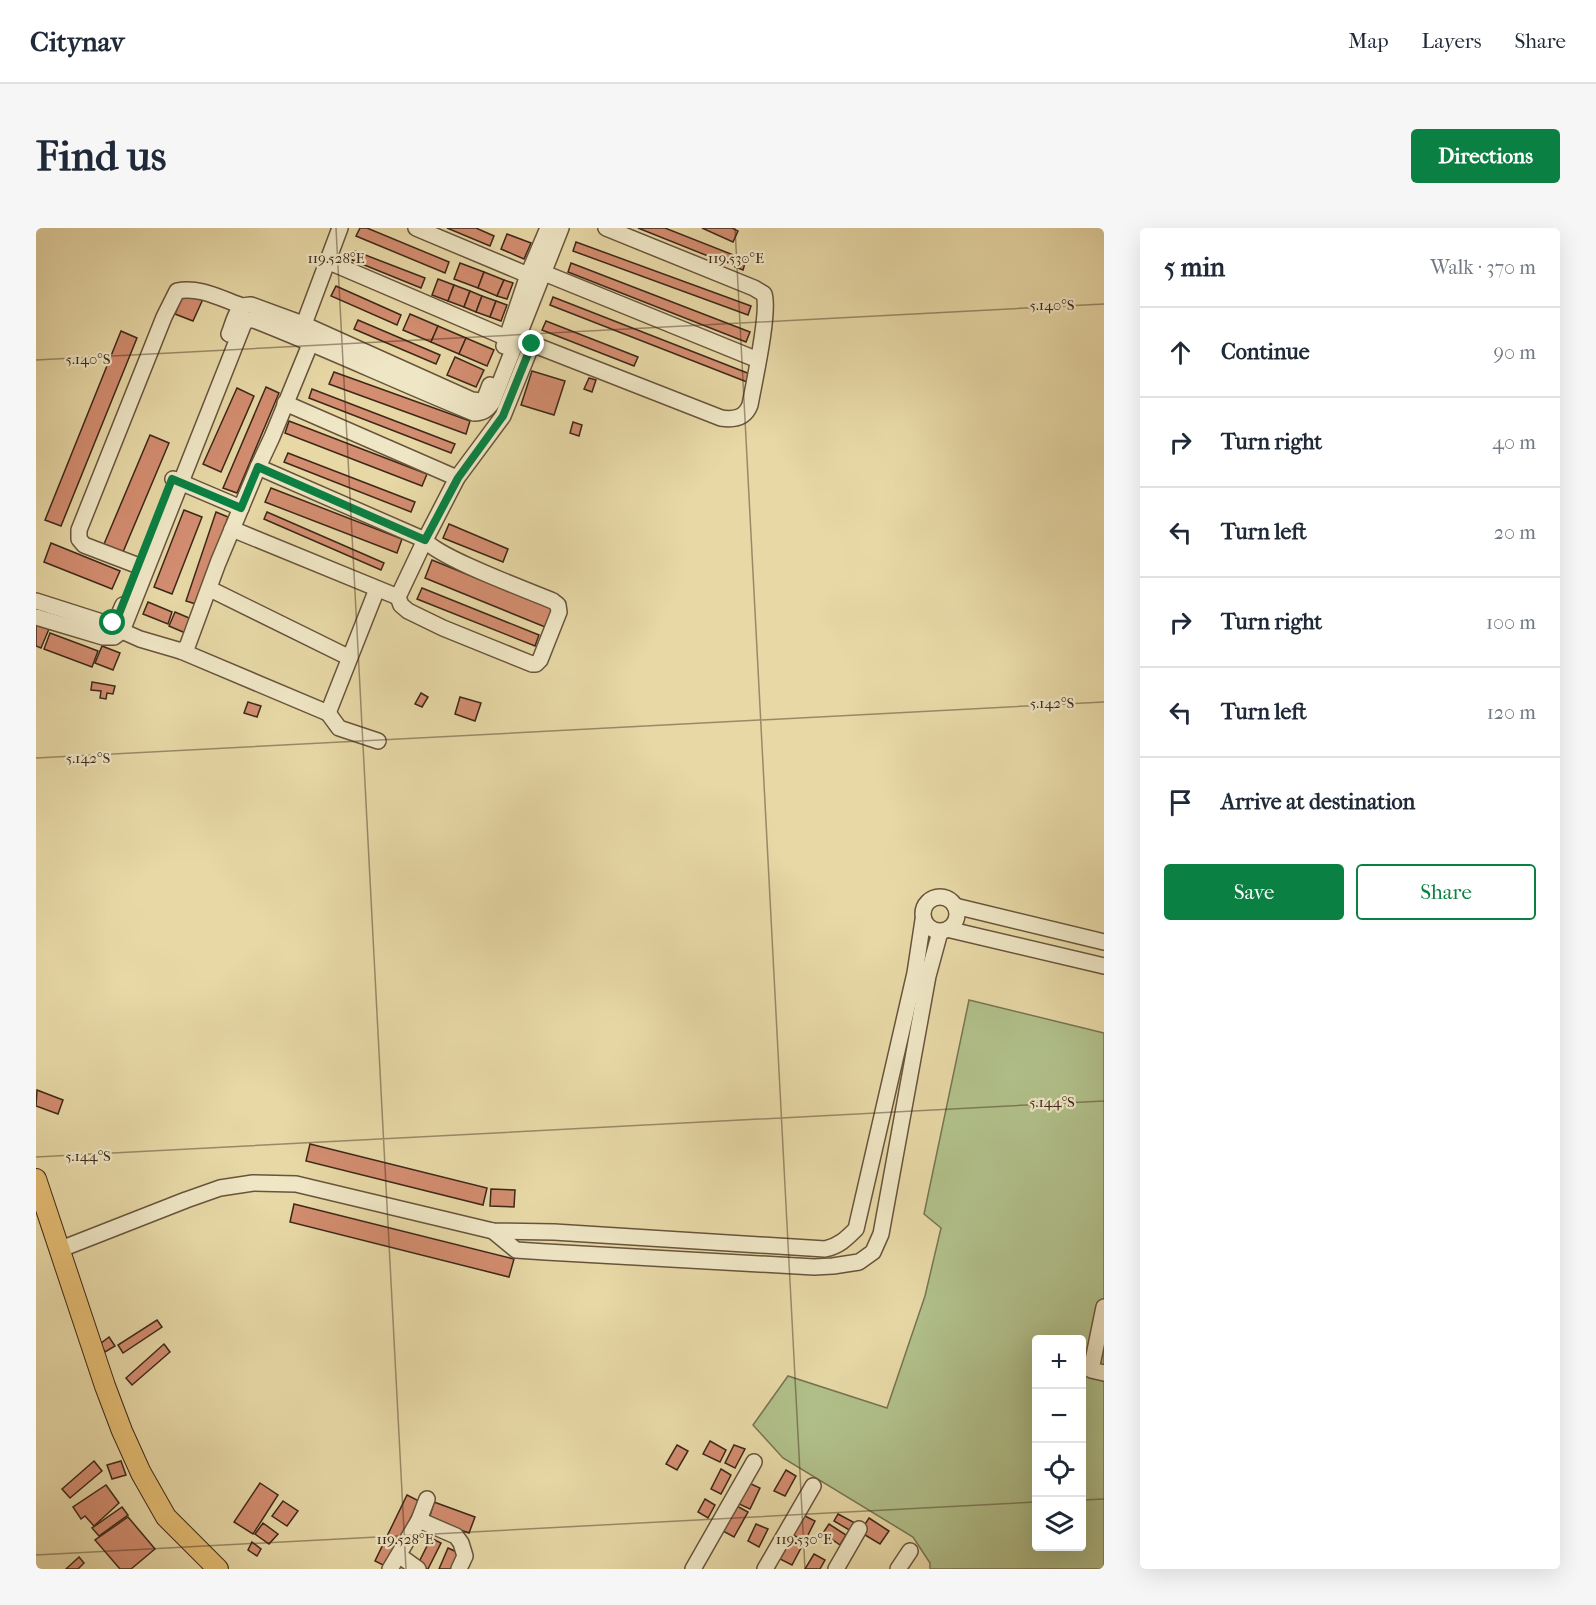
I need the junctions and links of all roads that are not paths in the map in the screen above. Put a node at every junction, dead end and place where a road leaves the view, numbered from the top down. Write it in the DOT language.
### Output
graph roads {
  1 [pos="340,228"];
  2 [pos="416,228"];
  3 [pos="548,228"];
  4 [pos="561,228"];
  5 [pos="606,228"];
  6 [pos="327,261"];
  7 [pos="544,273"];
  8 [pos="528,275"];
  9 [pos="242,306"];
  10 [pos="304,334"];
  11 [pos="519,341"];
  12 [pos="758,360"];
  13 [pos="285,403"];
  14 [pos="481,407"];
  15 [pos="483,442"];
  16 [pos="258,467"];
  17 [pos="458,478"];
  18 [pos="177,480"];
  19 [pos="241,508"];
  20 [pos="232,529"];
  21 [pos="425,540"];
  22 [pos="139,566"];
  23 [pos="210,589"];
  24 [pos="377,589"];
  25 [pos="398,597"];
  26 [pos="36,600"];
  27 [pos="36,618"];
  28 [pos="115,628"];
  29 [pos="181,651"];
  30 [pos="348,657"];
  31 [pos="328,712"];
  32 [pos="378,741"];
  33 [pos="955,906"];
  34 [pos="923,920"];
  35 [pos="945,931"];
  36 [pos="1104,942"];
  37 [pos="1104,966"];
  38 [pos="36,1179"];
  39 [pos="493,1231"];
  40 [pos="61,1249"];
  41 [pos="1104,1312"];
  42 [pos="1104,1373"];
  43 [pos="754,1462"];
  44 [pos="813,1486"];
  45 [pos="427,1499"];
  46 [pos="419,1520"];
  47 [pos="860,1529"];
  48 [pos="910,1551"];
  49 [pos="400,1556"];
  50 [pos="218,1569"];
  51 [pos="390,1569"];
  52 [pos="418,1569"];
  53 [pos="459,1569"];
  54 [pos="693,1569"];
  55 [pos="765,1569"];
  56 [pos="836,1569"];
  57 [pos="898,1569"];
  1 -- 6 [label="street"];
  2 -- 8 [label="street"];
  3 -- 8 [label="street"];
  4 -- 7 [label="street"];
  5 -- 12 [label="street"];
  6 -- 10 [label="street"];
  6 -- 11 [label="street"];
  7 -- 8 [label="street"];
  7 -- 11 [label="street"];
  7 -- 12 [label="street"];
  8 -- 11 [label="street"];
  9 -- 10 [label="street"];
  9 -- 18 [label="street"];
  9 -- 22 [label="street"];
  10 -- 13 [label="street"];
  10 -- 14 [label="street"];
  10 -- 18 [label="street"];
  11 -- 12 [label="street"];
  11 -- 14 [label="street"];
  11 -- 15 [label="street"];
  13 -- 16 [label="street"];
  13 -- 17 [label="street"];
  14 -- 15 [label="street"];
  15 -- 17 [label="street"];
  16 -- 19 [label="street"];
  16 -- 21 [label="street"];
  17 -- 21 [label="street"];
  18 -- 19 [label="street"];
  18 -- 22 [label="street"];
  18 -- 28 [label="street"];
  19 -- 20 [label="street"];
  20 -- 23 [label="street"];
  20 -- 24 [label="street"];
  21 -- 25 [label="street"];
  21 -- 25 [label="street"];
  22 -- 28 [label="street"];
  23 -- 29 [label="street"];
  23 -- 30 [label="street"];
  24 -- 25 [label="street"];
  24 -- 30 [label="street"];
  26 -- 28 [label="street"];
  27 -- 28 [label="street"];
  28 -- 29 [label="street"];
  29 -- 31 [label="street"];
  30 -- 31 [label="street"];
  31 -- 32 [label="street"];
  33 -- 34 [label="street"];
  33 -- 35 [label="street"];
  33 -- 36 [label="street"];
  34 -- 35 [label="street"];
  34 -- 39 [label="street"];
  35 -- 37 [label="street"];
  35 -- 39 [label="street"];
  38 -- 40 [label="main road"];
  39 -- 40 [label="street"];
  40 -- 50 [label="main road"];
  41 -- 42 [label="street"];
  43 -- 54 [label="street"];
  44 -- 55 [label="street"];
  45 -- 46 [label="street"];
  46 -- 49 [label="street"];
  46 -- 53 [label="street"];
  47 -- 56 [label="street"];
  48 -- 57 [label="street"];
  49 -- 51 [label="street"];
  49 -- 52 [label="street"];
}
